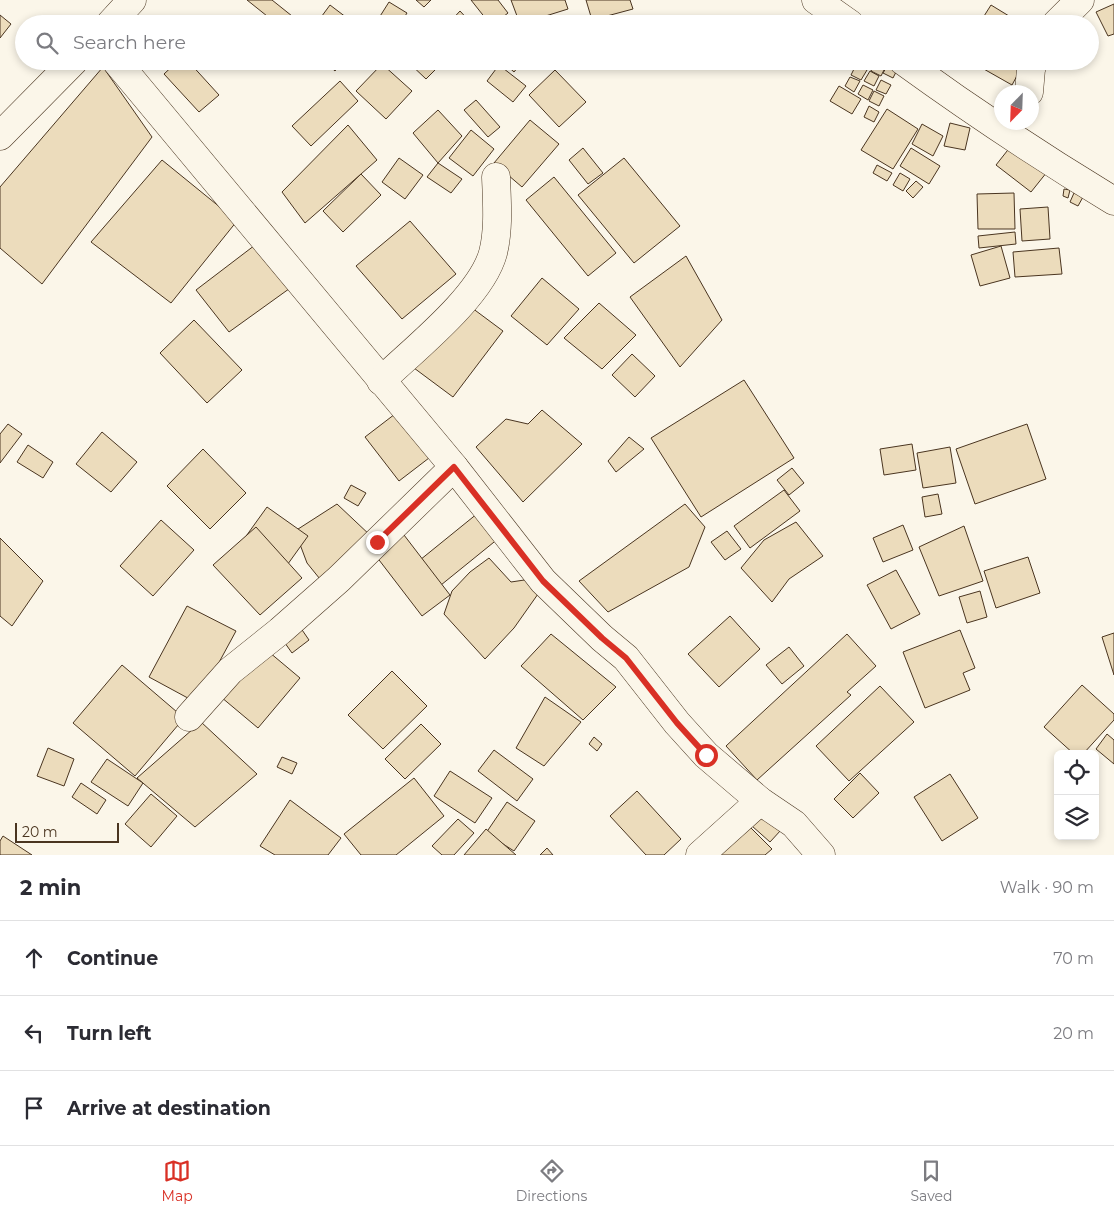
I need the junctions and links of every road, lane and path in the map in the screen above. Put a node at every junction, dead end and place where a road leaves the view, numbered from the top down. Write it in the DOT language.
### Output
graph roads {
  1 [pos="132,0"];
  2 [pos="816,0"];
  3 [pos="1080,0"];
  4 [pos="118,15"];
  5 [pos="837,15"];
  6 [pos="1063,15"];
  7 [pos="65,70"];
  8 [pos="123,70"];
  9 [pos="918,70"];
  10 [pos="1031,70"];
  11 [pos="1030,85"];
  12 [pos="1025,134"];
  13 [pos="0,136"];
  14 [pos="496,177"];
  15 [pos="1114,201"];
  16 [pos="381,381"];
  17 [pos="454,467"];
  18 [pos="189,717"];
  19 [pos="760,801"];
  20 [pos="700,855"];
  21 [pos="821,855"];
  1 -- 4 [label="street"];
  2 -- 5 [label="street"];
  3 -- 6 [label="street"];
  7 -- 13 [label="street"];
  8 -- 16 [label="street"];
  9 -- 12 [label="street"];
  10 -- 11 [label="street"];
  12 -- 15 [label="street"];
  14 -- 16 [label="street"];
  16 -- 17 [label="street"];
  17 -- 18 [label="street"];
  17 -- 19 [label="street"];
  19 -- 20 [label="street"];
  19 -- 21 [label="street"];
}
